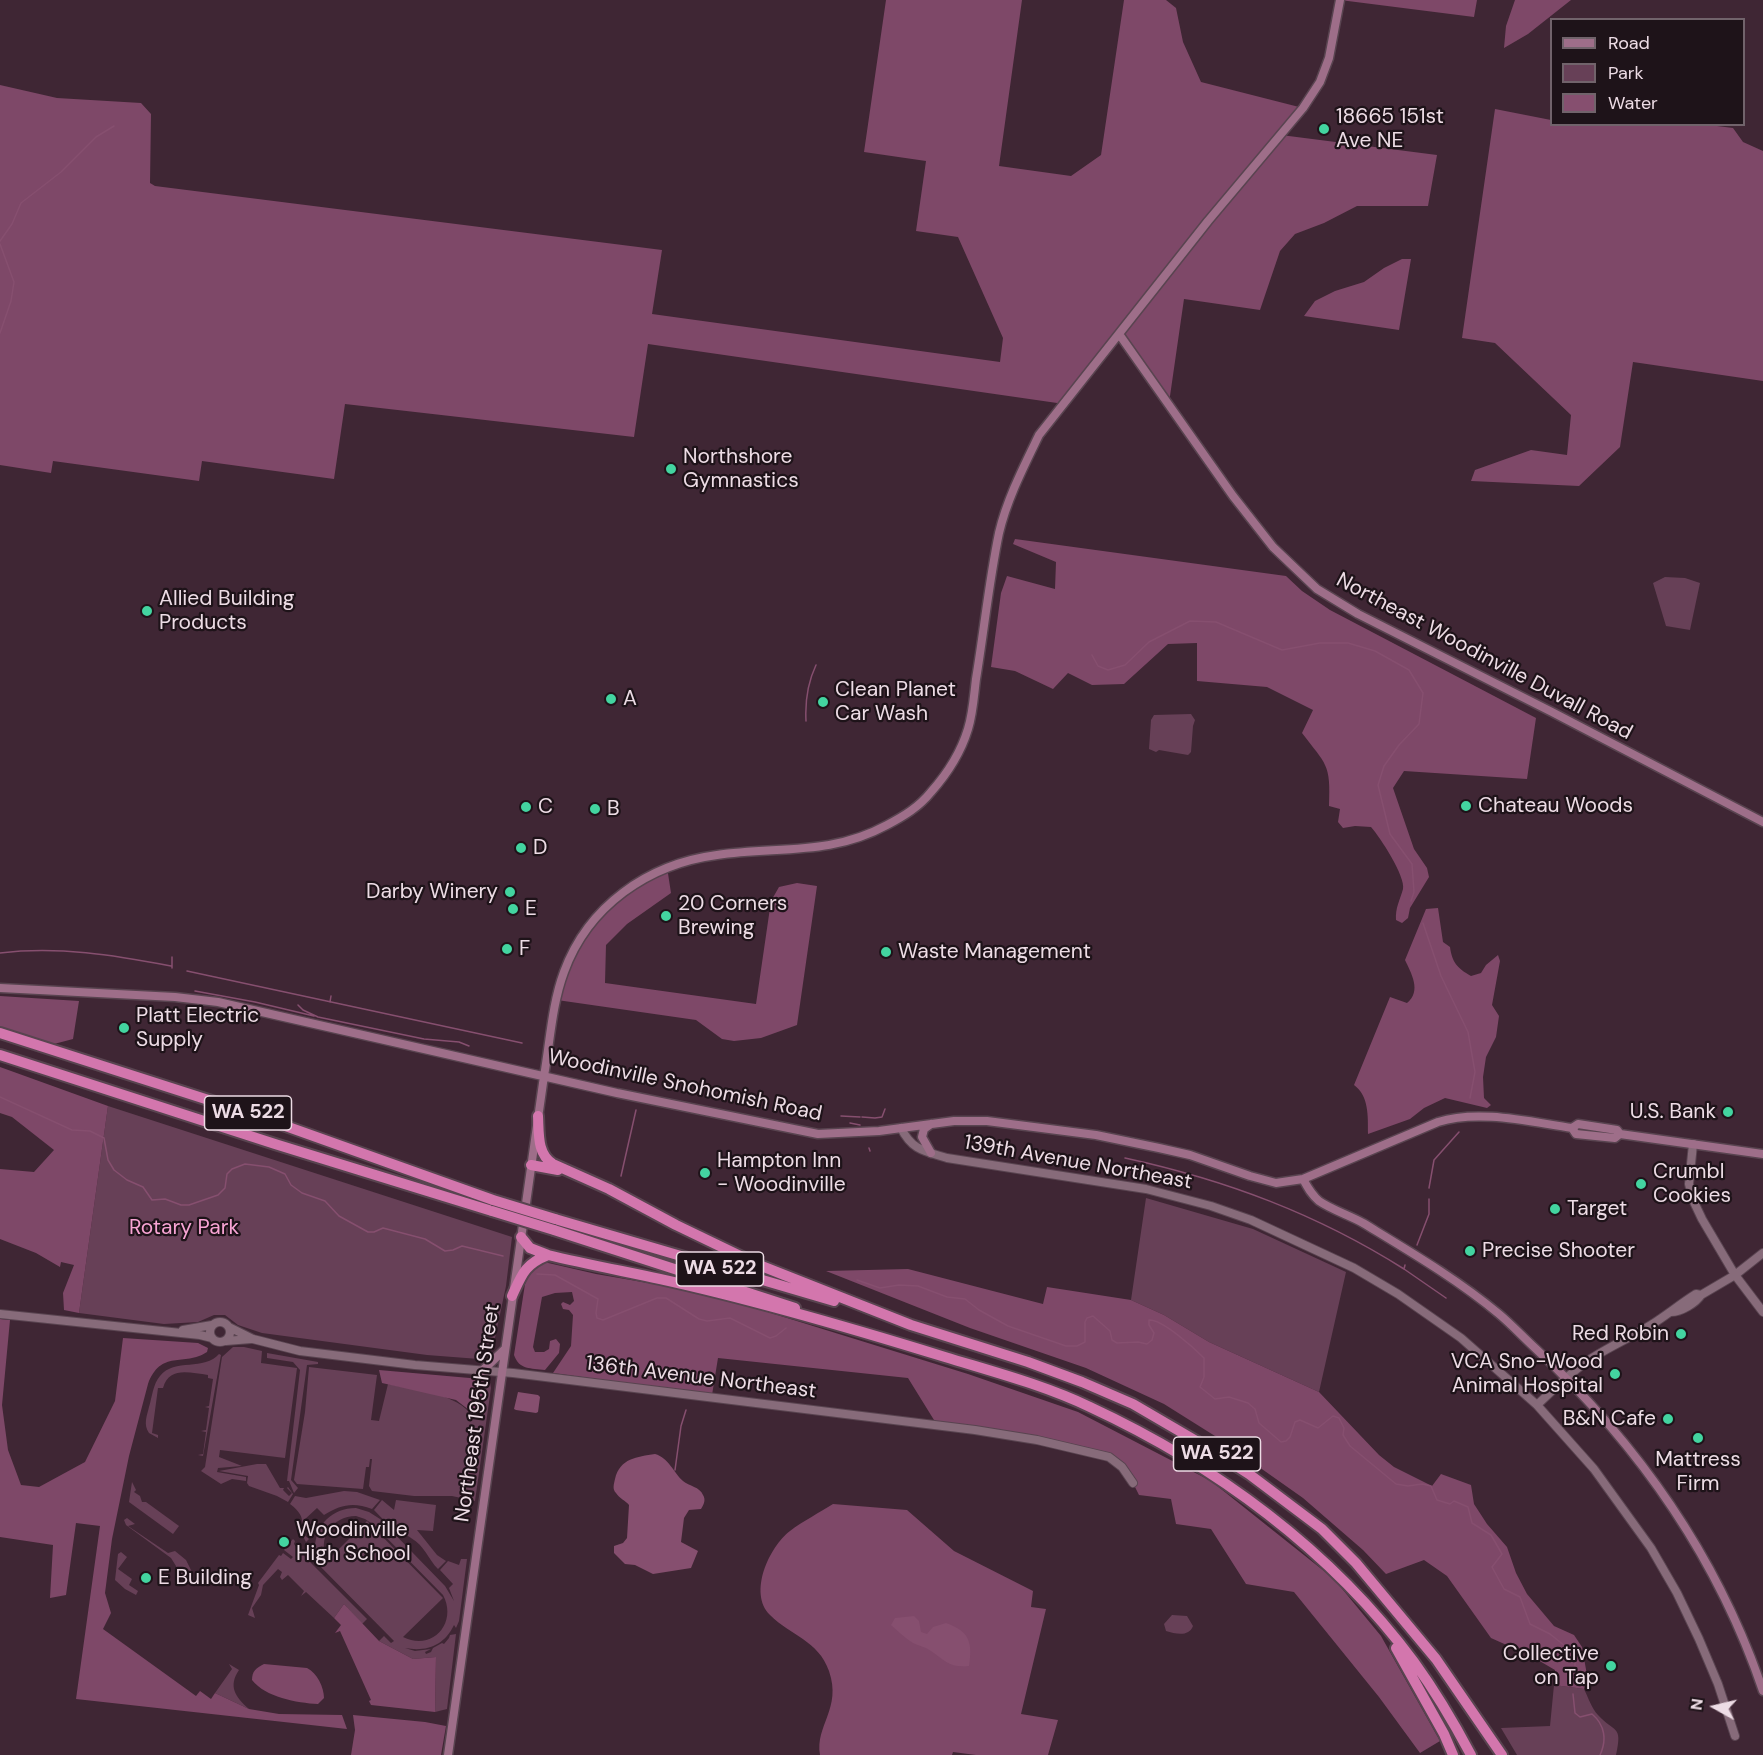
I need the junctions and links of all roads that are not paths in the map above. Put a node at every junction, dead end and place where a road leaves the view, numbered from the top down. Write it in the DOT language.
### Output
graph roads {
  1 [pos="1340,0"];
  2 [pos="1119,334"];
  3 [pos="1763,822"];
  4 [pos="0,988"];
  5 [pos="0,1033"];
  6 [pos="0,1056"];
  7 [pos="544,1076"];
  8 [pos="538,1116"];
  9 [pos="931,1124"];
  10 [pos="901,1128"];
  11 [pos="1693,1144"];
  12 [pos="931,1153"];
  13 [pos="1763,1154"];
  14 [pos="531,1165"];
  15 [pos="584,1178"];
  16 [pos="1303,1179"];
  17 [pos="493,1205"];
  18 [pos="554,1224"];
  19 [pos="521,1237"];
  20 [pos="1763,1253"];
  21 [pos="548,1255"];
  22 [pos="1735,1275"];
  23 [pos="512,1296"];
  24 [pos="1763,1312"];
  25 [pos="0,1314"];
  26 [pos="887,1316"];
  27 [pos="212,1325"];
  28 [pos="229,1327"];
  29 [pos="860,1331"];
  30 [pos="170,1332"];
  31 [pos="212,1338"];
  32 [pos="253,1339"];
  33 [pos="226,1341"];
  34 [pos="504,1349"];
  35 [pos="482,1371"];
  36 [pos="501,1373"];
  37 [pos="1566,1377"];
  38 [pos="1537,1405"];
  39 [pos="1133,1483"];
  40 [pos="1379,1619"];
  41 [pos="1763,1691"];
  42 [pos="1468,1706"];
  43 [pos="1735,1736"];
  44 [pos="448,1755"];
  45 [pos="1453,1755"];
  46 [pos="1471,1755"];
  47 [pos="1495,1755"];
  48 [pos="1502,1755"];
  1 -- 2 [label="main road, Northeast 195th Street"];
  2 -- 3 [label="main road, Northeast Woodinville Duvall Road"];
  2 -- 7 [label="main road, Northeast 195th Street"];
  4 -- 7 [label="main road, Woodinville Snohomish Road"];
  5 -- 17 [label="highway, WA 522"];
  6 -- 17 [label="highway, WA 522"];
  7 -- 8 [label="main road, Northeast 195th Street"];
  7 -- 10 [label="main road, Woodinville Snohomish Road"];
  8 -- 14 [label="main road, Northeast 195th Street"];
  8 -- 15 [label="highway"];
  9 -- 10 [label="main road, Woodinville Snohomish Road"];
  9 -- 12 [label="main road"];
  9 -- 16 [label="main road, Woodinville Snohomish Road"];
  10 -- 12 [label="street, 139th Avenue Northeast"];
  11 -- 13 [label="main road, Woodinville Snohomish Road"];
  11 -- 16 [label="main road, Woodinville Snohomish Road"];
  11 -- 22 [label="street"];
  12 -- 38 [label="street, 139th Avenue Northeast"];
  14 -- 15 [label="highway"];
  14 -- 19 [label="main road, Northeast 195th Street"];
  15 -- 26 [label="highway"];
  16 -- 37 [label="main road"];
  17 -- 18 [label="highway, WA 522, bridge"];
  18 -- 26 [label="highway, WA 522"];
  18 -- 29 [label="highway, WA 522"];
  19 -- 21 [label="highway"];
  19 -- 23 [label="main road, Northeast 195th Street"];
  20 -- 22 [label="street"];
  21 -- 23 [label="highway"];
  21 -- 29 [label="highway"];
  22 -- 24 [label="street"];
  22 -- 37 [label="street"];
  23 -- 34 [label="main road, Northeast 195th Street"];
  25 -- 30 [label="street"];
  26 -- 42 [label="highway, WA 522"];
  27 -- 28 [label="street"];
  27 -- 30 [label="street"];
  27 -- 31 [label="street"];
  28 -- 32 [label="street, 136th Avenue Northeast"];
  28 -- 33 [label="street"];
  29 -- 40 [label="highway, WA 522"];
  30 -- 31 [label="street"];
  31 -- 33 [label="street"];
  32 -- 33 [label="street, 136th Avenue Northeast"];
  32 -- 35 [label="street, 136th Avenue Northeast"];
  34 -- 35 [label="main road"];
  34 -- 36 [label="main road, Northeast 195th Street"];
  35 -- 36 [label="street, 136th Avenue Northeast"];
  36 -- 39 [label="street, 136th Avenue Northeast"];
  36 -- 44 [label="main road, Northeast 195th Street"];
  37 -- 38 [label="street"];
  37 -- 41 [label="main road"];
  38 -- 43 [label="street, 139th Avenue Northeast"];
  40 -- 45 [label="highway"];
  40 -- 46 [label="highway, WA 522"];
  42 -- 47 [label="highway, WA 522"];
  42 -- 48 [label="highway"];
}
